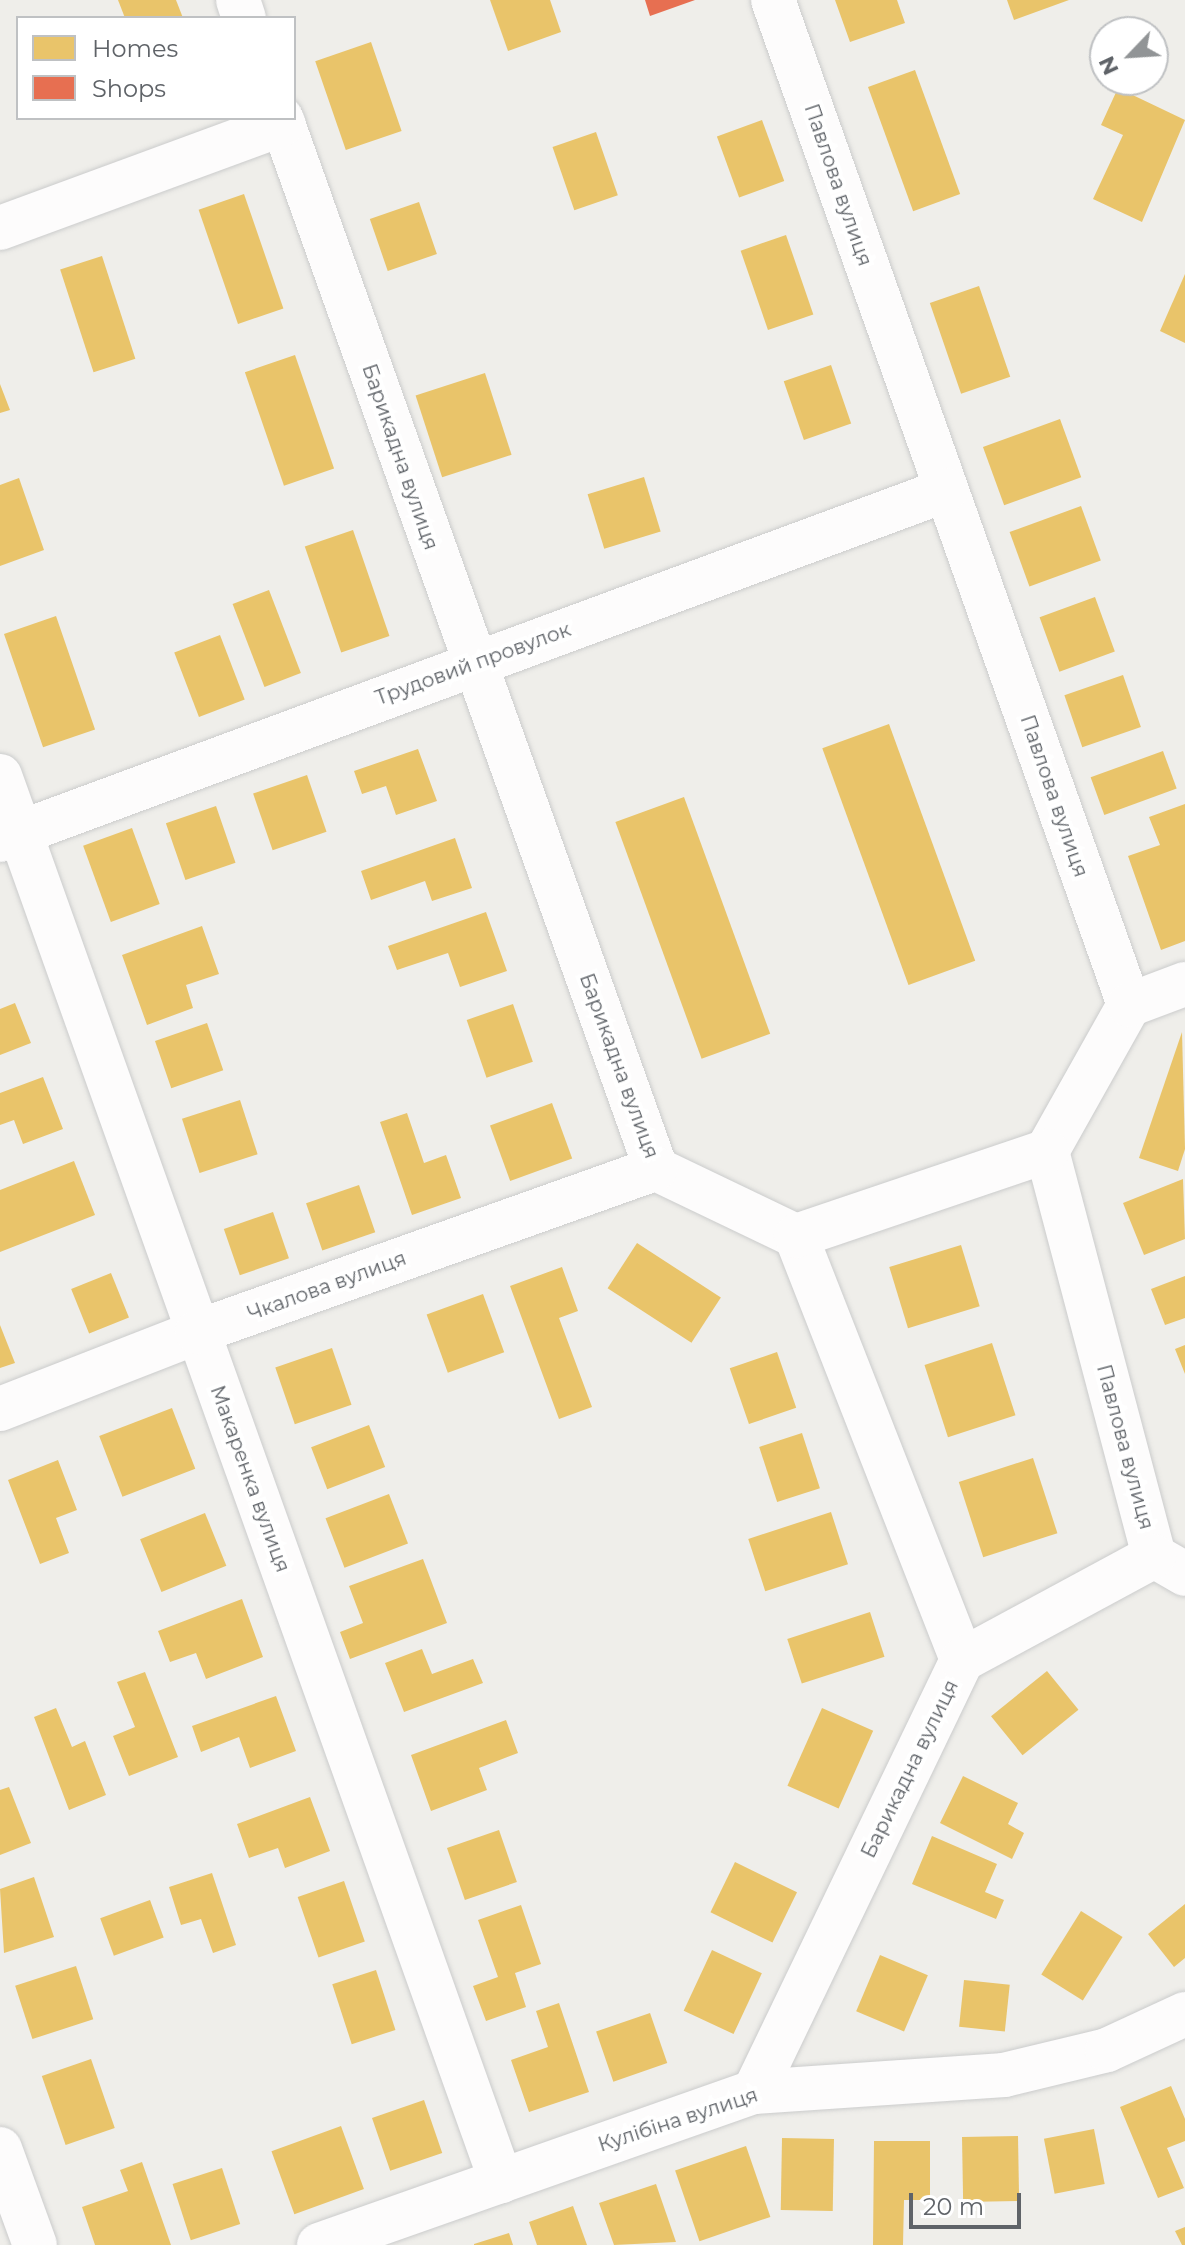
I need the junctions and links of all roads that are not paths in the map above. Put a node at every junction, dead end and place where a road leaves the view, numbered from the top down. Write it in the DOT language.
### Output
graph roads {
  1 [pos="773,0"];
  2 [pos="282,121"];
  3 [pos="0,228"];
  4 [pos="946,490"];
  5 [pos="473,663"];
  6 [pos="0,776"];
  7 [pos="9,837"];
  8 [pos="1185,984"];
  9 [pos="1129,1005"];
  10 [pos="1047,1151"];
  11 [pos="656,1169"];
  12 [pos="796,1236"];
  13 [pos="197,1332"];
  14 [pos="0,1409"];
  15 [pos="1170,1565"];
  16 [pos="962,1660"];
  17 [pos="1185,2014"];
  18 [pos="754,2092"];
  19 [pos="0,2149"];
  20 [pos="501,2181"];
  21 [pos="35,2245"];
  22 [pos="319,2245"];
  1 -- 4 [label="street, Павлова вулиця"];
  2 -- 3 [label="street"];
  2 -- 5 [label="street, Барикадна вулиця"];
  4 -- 5 [label="street, Трудовий провулок"];
  4 -- 9 [label="street, Павлова вулиця"];
  5 -- 7 [label="street, Трудовий провулок"];
  5 -- 11 [label="street, Барикадна вулиця"];
  6 -- 7 [label="street, Макаренка вулиця"];
  7 -- 13 [label="street, Макаренка вулиця"];
  8 -- 9 [label="street"];
  9 -- 10 [label="street"];
  10 -- 12 [label="street"];
  10 -- 15 [label="street, Павлова вулиця"];
  11 -- 12 [label="street, Барикадна вулиця"];
  11 -- 13 [label="street, Чкалова вулиця"];
  12 -- 16 [label="street, Барикадна вулиця"];
  13 -- 14 [label="street, Чкалова вулиця"];
  13 -- 20 [label="street, Макаренка вулиця"];
  15 -- 16 [label="street"];
  16 -- 18 [label="street, Барикадна вулиця"];
  17 -- 18 [label="street, Кулібіна вулиця"];
  18 -- 20 [label="street, Кулібіна вулиця"];
  19 -- 21 [label="street"];
  20 -- 22 [label="street, Кулібіна вулиця"];
}
